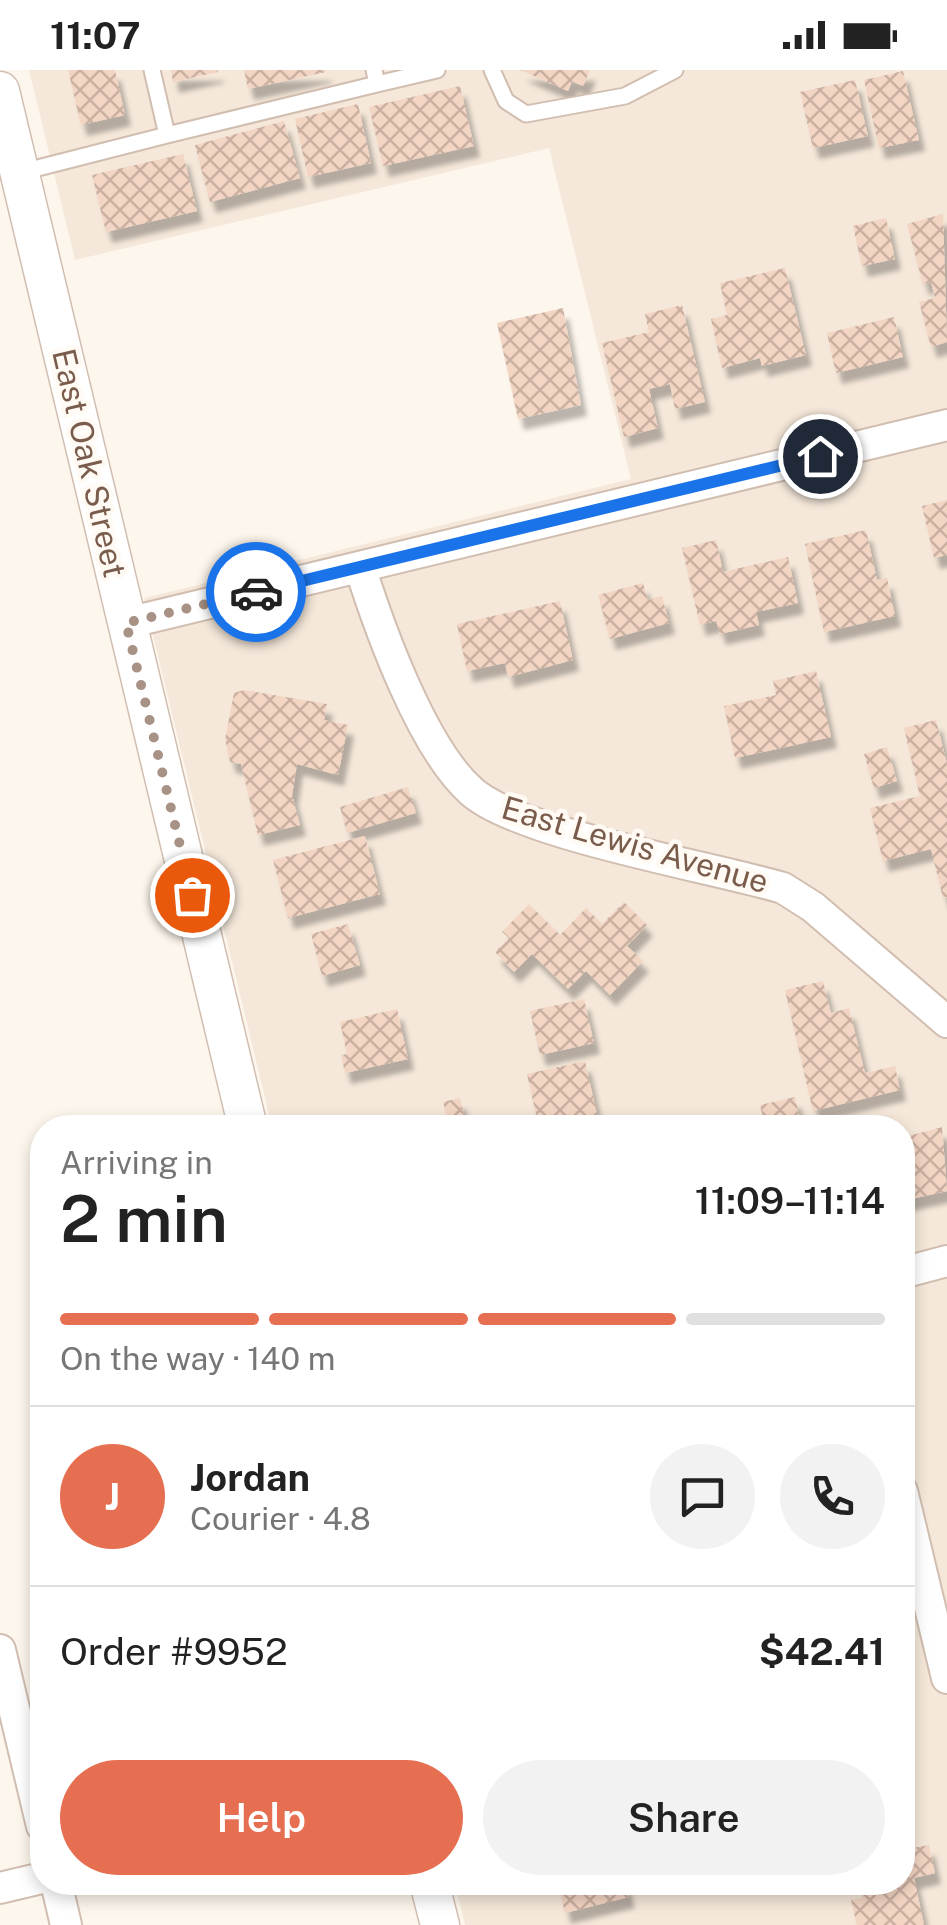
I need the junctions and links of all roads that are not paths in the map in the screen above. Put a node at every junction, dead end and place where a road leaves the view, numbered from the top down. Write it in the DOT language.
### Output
graph roads {
  1 [pos="152,70"];
  2 [pos="437,70"];
  3 [pos="492,70"];
  4 [pos="675,70"];
  5 [pos="376,77"];
  6 [pos="0,91"];
  7 [pos="167,134"];
  8 [pos="20,172"];
  9 [pos="947,425"];
  10 [pos="360,567"];
  11 [pos="126,623"];
  12 [pos="947,1022"];
  13 [pos="245,1115"];
  14 [pos="947,1261"];
  15 [pos="915,1270"];
  16 [pos="915,1545"];
  17 [pos="0,1650"];
  18 [pos="947,1678"];
  19 [pos="30,1776"];
  20 [pos="30,1881"];
  21 [pos="0,1888"];
  22 [pos="59,1895"];
  23 [pos="432,1895"];
  24 [pos="66,1925"];
  25 [pos="440,1925"];
  1 -- 7 [label="lane"];
  2 -- 5 [label="lane"];
  3 -- 4 [label="lane"];
  5 -- 7 [label="lane"];
  6 -- 8 [label="street, East Oak Street"];
  7 -- 8 [label="lane"];
  8 -- 11 [label="street, East Oak Street"];
  9 -- 10 [label="street"];
  10 -- 11 [label="street"];
  10 -- 12 [label="street, East Lewis Avenue"];
  11 -- 13 [label="street, East Oak Street"];
  14 -- 15 [label="street"];
  16 -- 18 [label="street"];
  17 -- 19 [label="street"];
  20 -- 21 [label="street"];
  22 -- 24 [label="street"];
  23 -- 25 [label="street"];
}
